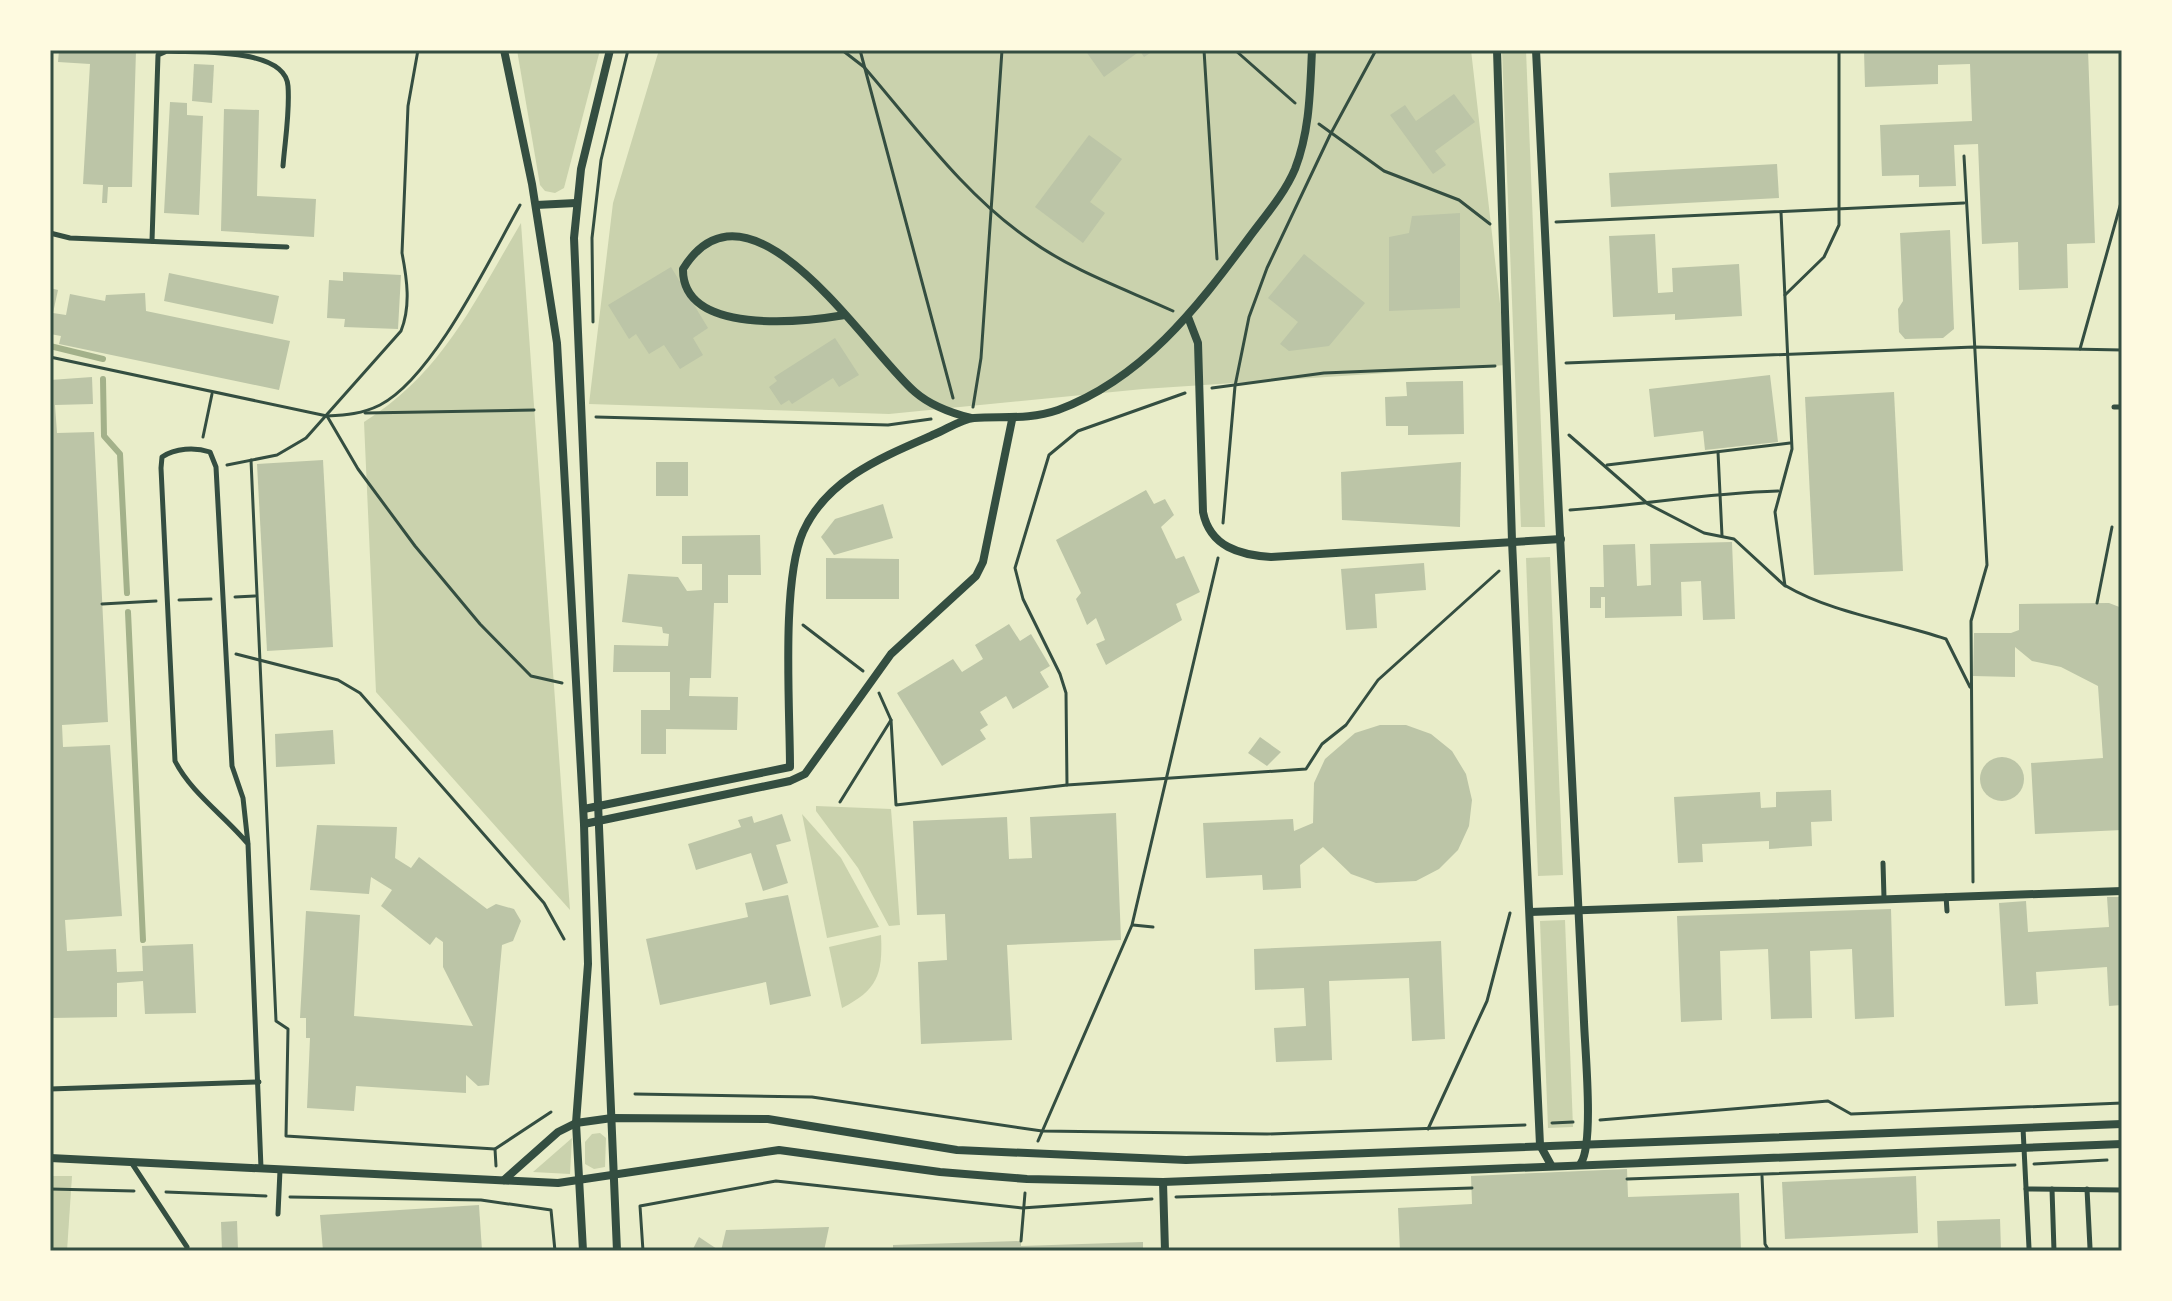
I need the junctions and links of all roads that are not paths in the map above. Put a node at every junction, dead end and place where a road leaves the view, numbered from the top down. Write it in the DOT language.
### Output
graph roads {
  1 [pos="504,50"];
  2 [pos="610,50"];
  3 [pos="1312,50"];
  4 [pos="1497,50"];
  5 [pos="1536,50"];
  6 [pos="283,166"];
  7 [pos="576,203"];
  8 [pos="536,205"];
  9 [pos="50,233"];
  10 [pos="152,241"];
  11 [pos="287,247"];
  12 [pos="845,315"];
  13 [pos="1188,317"];
  14 [pos="2114,407"];
  15 [pos="2122,407"];
  16 [pos="972,418"];
  17 [pos="1012,420"];
  18 [pos="1561,539"];
  19 [pos="1512,541"];
  20 [pos="790,767"];
  21 [pos="790,781"];
  22 [pos="599,806"];
  23 [pos="584,809"];
  24 [pos="600,821"];
  25 [pos="584,824"];
  26 [pos="248,844"];
  27 [pos="1883,863"];
  28 [pos="2122,891"];
  29 [pos="1946,895"];
  30 [pos="1884,898"];
  31 [pos="1577,911"];
  32 [pos="1947,911"];
  33 [pos="1530,912"];
  34 [pos="259,1082"];
  35 [pos="50,1089"];
  36 [pos="612,1118"];
  37 [pos="576,1123"];
  38 [pos="2122,1124"];
  39 [pos="2023,1128"];
  40 [pos="1586,1144"];
  41 [pos="2122,1144"];
  42 [pos="1540,1145"];
  43 [pos="2024,1147"];
  44 [pos="50,1158"];
  45 [pos="131,1162"];
  46 [pos="1581,1163"];
  47 [pos="1551,1165"];
  48 [pos="261,1168"];
  49 [pos="280,1169"];
  50 [pos="614,1177"];
  51 [pos="500,1180"];
  52 [pos="578,1182"];
  53 [pos="1163,1182"];
  54 [pos="2026,1189"];
  55 [pos="2052,1189"];
  56 [pos="2087,1189"];
  57 [pos="2122,1190"];
  58 [pos="278,1214"];
  59 [pos="187,1247"];
  60 [pos="2029,1248"];
  61 [pos="2090,1248"];
  62 [pos="583,1251"];
  63 [pos="617,1251"];
  64 [pos="1165,1251"];
  65 [pos="2054,1251"];
  1 -- 8 [label="street"];
  2 -- 7 [label="street"];
  3 -- 13 [label="street"];
  4 -- 19 [label="street"];
  5 -- 18 [label="street"];
  6 -- 10 [label="lane"];
  7 -- 8 [label="street"];
  7 -- 22 [label="street"];
  8 -- 23 [label="street"];
  9 -- 10 [label="lane"];
  10 -- 11 [label="lane"];
  12 -- 12 [label="street"];
  12 -- 16 [label="street"];
  13 -- 17 [label="street"];
  13 -- 19 [label="street"];
  14 -- 15 [label="lane"];
  16 -- 17 [label="street"];
  16 -- 20 [label="street"];
  17 -- 21 [label="street"];
  18 -- 19 [label="street"];
  18 -- 31 [label="street"];
  19 -- 33 [label="street"];
  20 -- 21 [label="street"];
  20 -- 22 [label="street"];
  21 -- 24 [label="street"];
  22 -- 23 [label="street"];
  22 -- 24 [label="street"];
  23 -- 25 [label="street"];
  24 -- 25 [label="street"];
  24 -- 36 [label="street"];
  25 -- 37 [label="street"];
  26 -- 26 [label="lane"];
  26 -- 34 [label="lane"];
  27 -- 30 [label="lane"];
  28 -- 29 [label="street"];
  29 -- 30 [label="street"];
  29 -- 32 [label="lane"];
  30 -- 31 [label="street"];
  31 -- 33 [label="street"];
  31 -- 40 [label="street"];
  33 -- 42 [label="street"];
  34 -- 35 [label="lane"];
  34 -- 48 [label="lane"];
  36 -- 37 [label="street"];
  36 -- 42 [label="street"];
  36 -- 50 [label="street"];
  37 -- 51 [label="street"];
  37 -- 52 [label="street"];
  38 -- 39 [label="street"];
  39 -- 40 [label="street"];
  39 -- 43 [label="lane"];
  40 -- 42 [label="street"];
  40 -- 46 [label="street"];
  41 -- 43 [label="street"];
  42 -- 47 [label="street"];
  43 -- 46 [label="street"];
  43 -- 54 [label="lane"];
  44 -- 45 [label="street"];
  45 -- 48 [label="street"];
  45 -- 59 [label="lane"];
  46 -- 47 [label="street"];
  47 -- 53 [label="street"];
  48 -- 49 [label="street"];
  49 -- 51 [label="street"];
  49 -- 58 [label="lane"];
  50 -- 52 [label="street"];
  50 -- 53 [label="street"];
  50 -- 63 [label="street"];
  51 -- 52 [label="street"];
  52 -- 62 [label="street"];
  53 -- 64 [label="street"];
  54 -- 55 [label="lane"];
  54 -- 60 [label="lane"];
  55 -- 56 [label="lane"];
  55 -- 65 [label="lane"];
  56 -- 57 [label="lane"];
  56 -- 61 [label="lane"];
}
